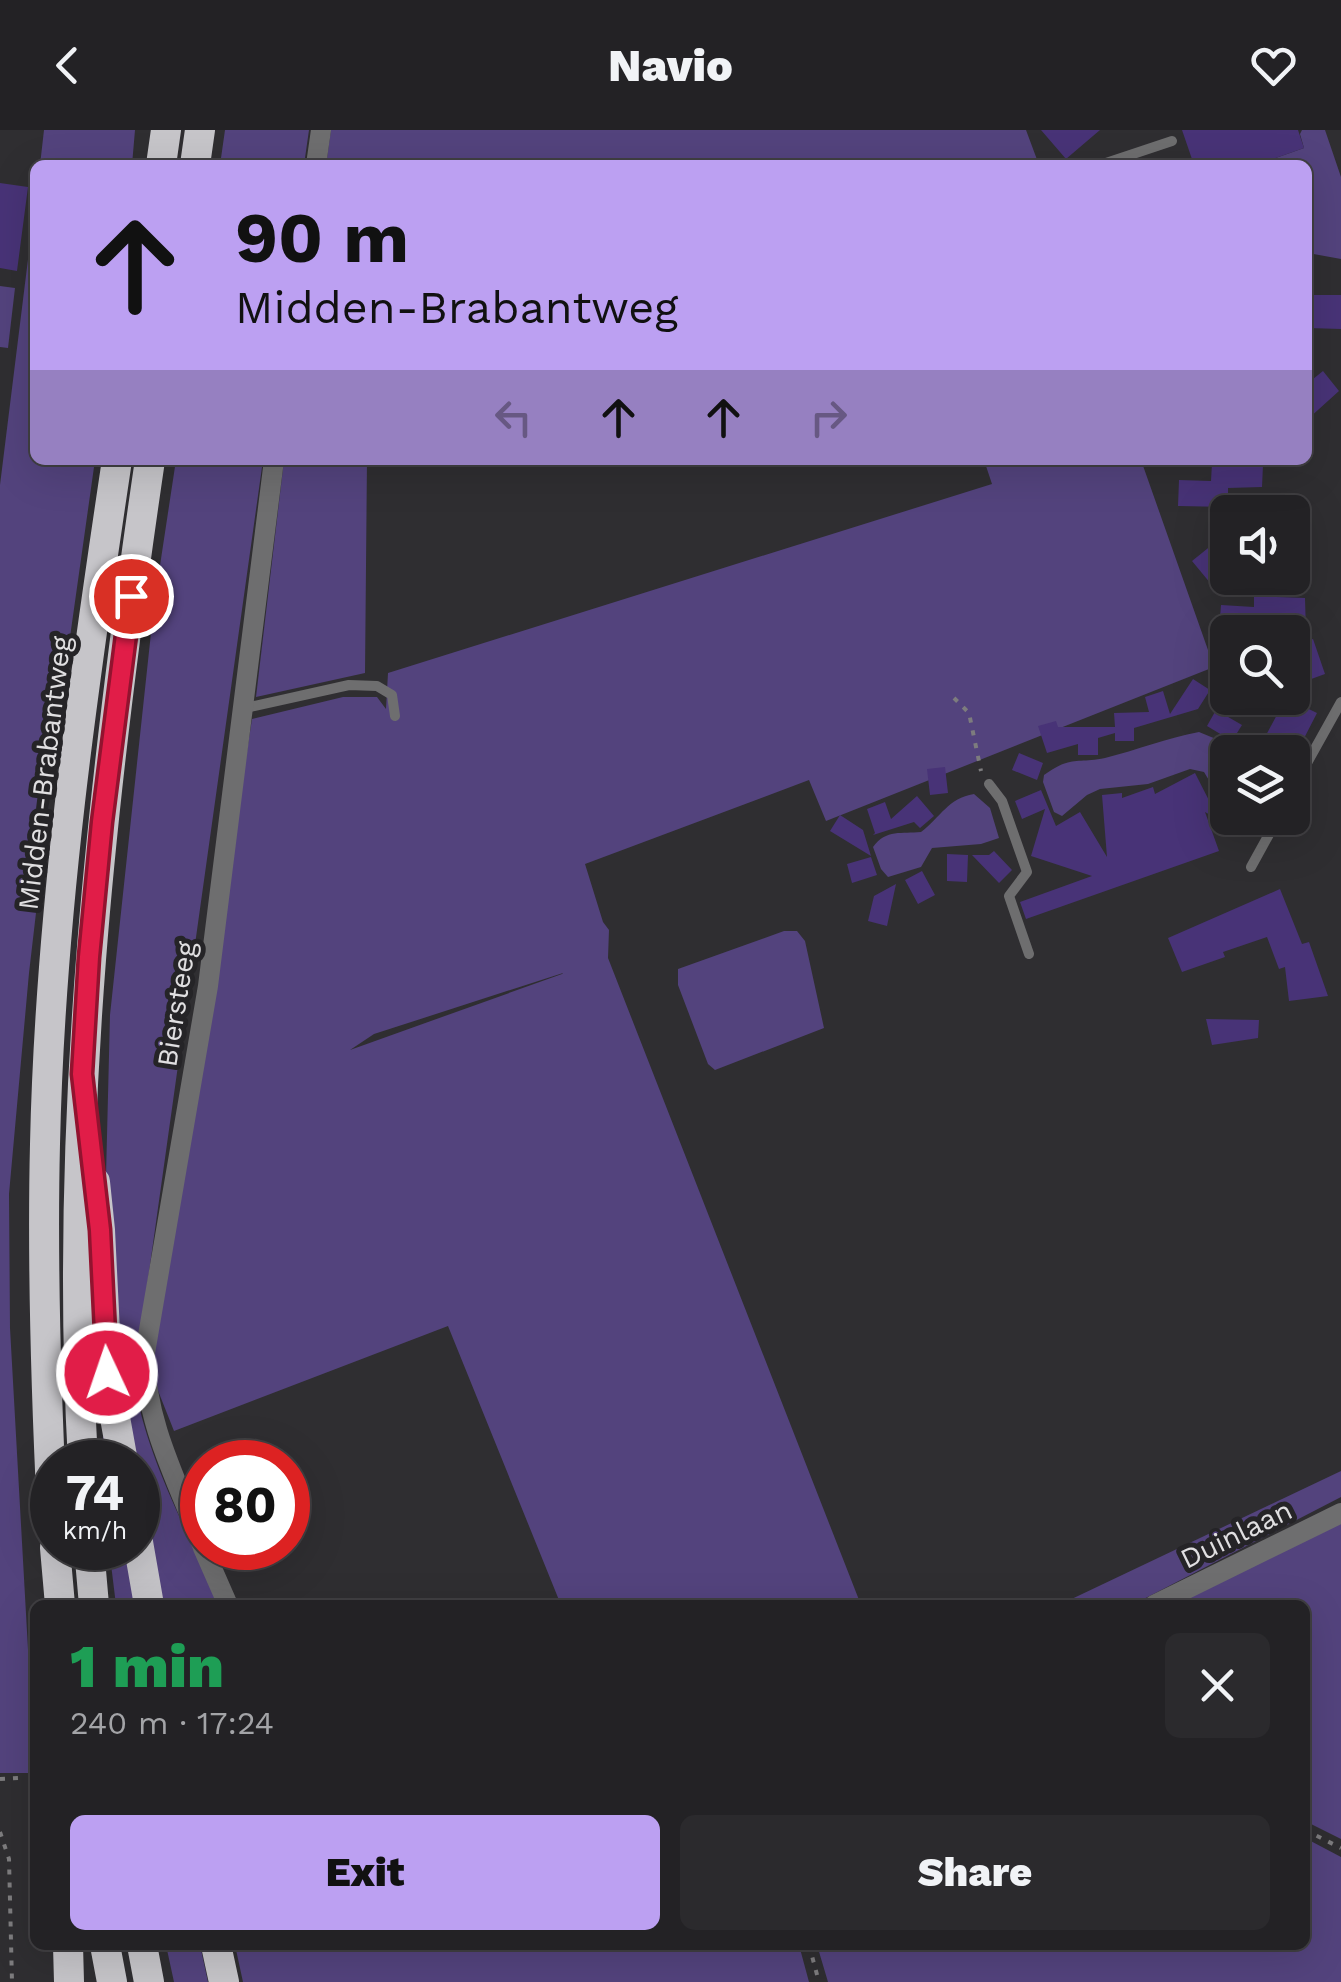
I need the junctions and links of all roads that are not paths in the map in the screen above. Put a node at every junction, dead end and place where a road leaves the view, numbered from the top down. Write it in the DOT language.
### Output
graph roads {
  1 [pos="166,130"];
  2 [pos="200,130"];
  3 [pos="322,130"];
  4 [pos="1172,141"];
  5 [pos="162,160"];
  6 [pos="196,160"];
  7 [pos="317,160"];
  8 [pos="1115,160"];
  9 [pos="116,465"];
  10 [pos="149,465"];
  11 [pos="273,465"];
  12 [pos="1341,702"];
  13 [pos="245,708"];
  14 [pos="395,716"];
  15 [pos="1310,758"];
  16 [pos="989,784"];
  17 [pos="1268,835"];
  18 [pos="1250,867"];
  19 [pos="1029,954"];
  20 [pos="82,1074"];
  21 [pos="49,1440"];
  22 [pos="83,1440"];
  23 [pos="119,1440"];
  24 [pos="180,1487"];
  25 [pos="1341,1513"];
  26 [pos="57,1570"];
  27 [pos="91,1570"];
  28 [pos="143,1570"];
  29 [pos="213,1570"];
  30 [pos="60,1600"];
  31 [pos="94,1600"];
  32 [pos="148,1600"];
  33 [pos="226,1600"];
  34 [pos="1164,1600"];
  35 [pos="68,1950"];
  36 [pos="106,1950"];
  37 [pos="143,1950"];
  38 [pos="217,1950"];
  39 [pos="68,1982"];
  40 [pos="112,1982"];
  41 [pos="149,1982"];
  42 [pos="224,1982"];
  1 -- 5 [label="highway"];
  2 -- 6 [label="highway"];
  3 -- 7 [label="street"];
  4 -- 8 [label="lane"];
  9 -- 21 [label="highway, Midden-Brabantweg"];
  10 -- 20 [label="highway"];
  11 -- 13 [label="street, Biersteeg"];
  12 -- 15 [label="lane"];
  13 -- 14 [label="lane"];
  13 -- 24 [label="street, Biersteeg"];
  16 -- 19 [label="lane"];
  17 -- 18 [label="lane"];
  20 -- 22 [label="highway"];
  20 -- 23 [label="highway"];
  25 -- 34 [label="street, Duinlaan"];
  26 -- 30 [label="highway"];
  27 -- 31 [label="highway"];
  28 -- 32 [label="highway"];
  29 -- 33 [label="street, Biersteeg"];
  35 -- 39 [label="highway"];
  36 -- 40 [label="highway"];
  37 -- 41 [label="highway"];
  38 -- 42 [label="highway"];
}
